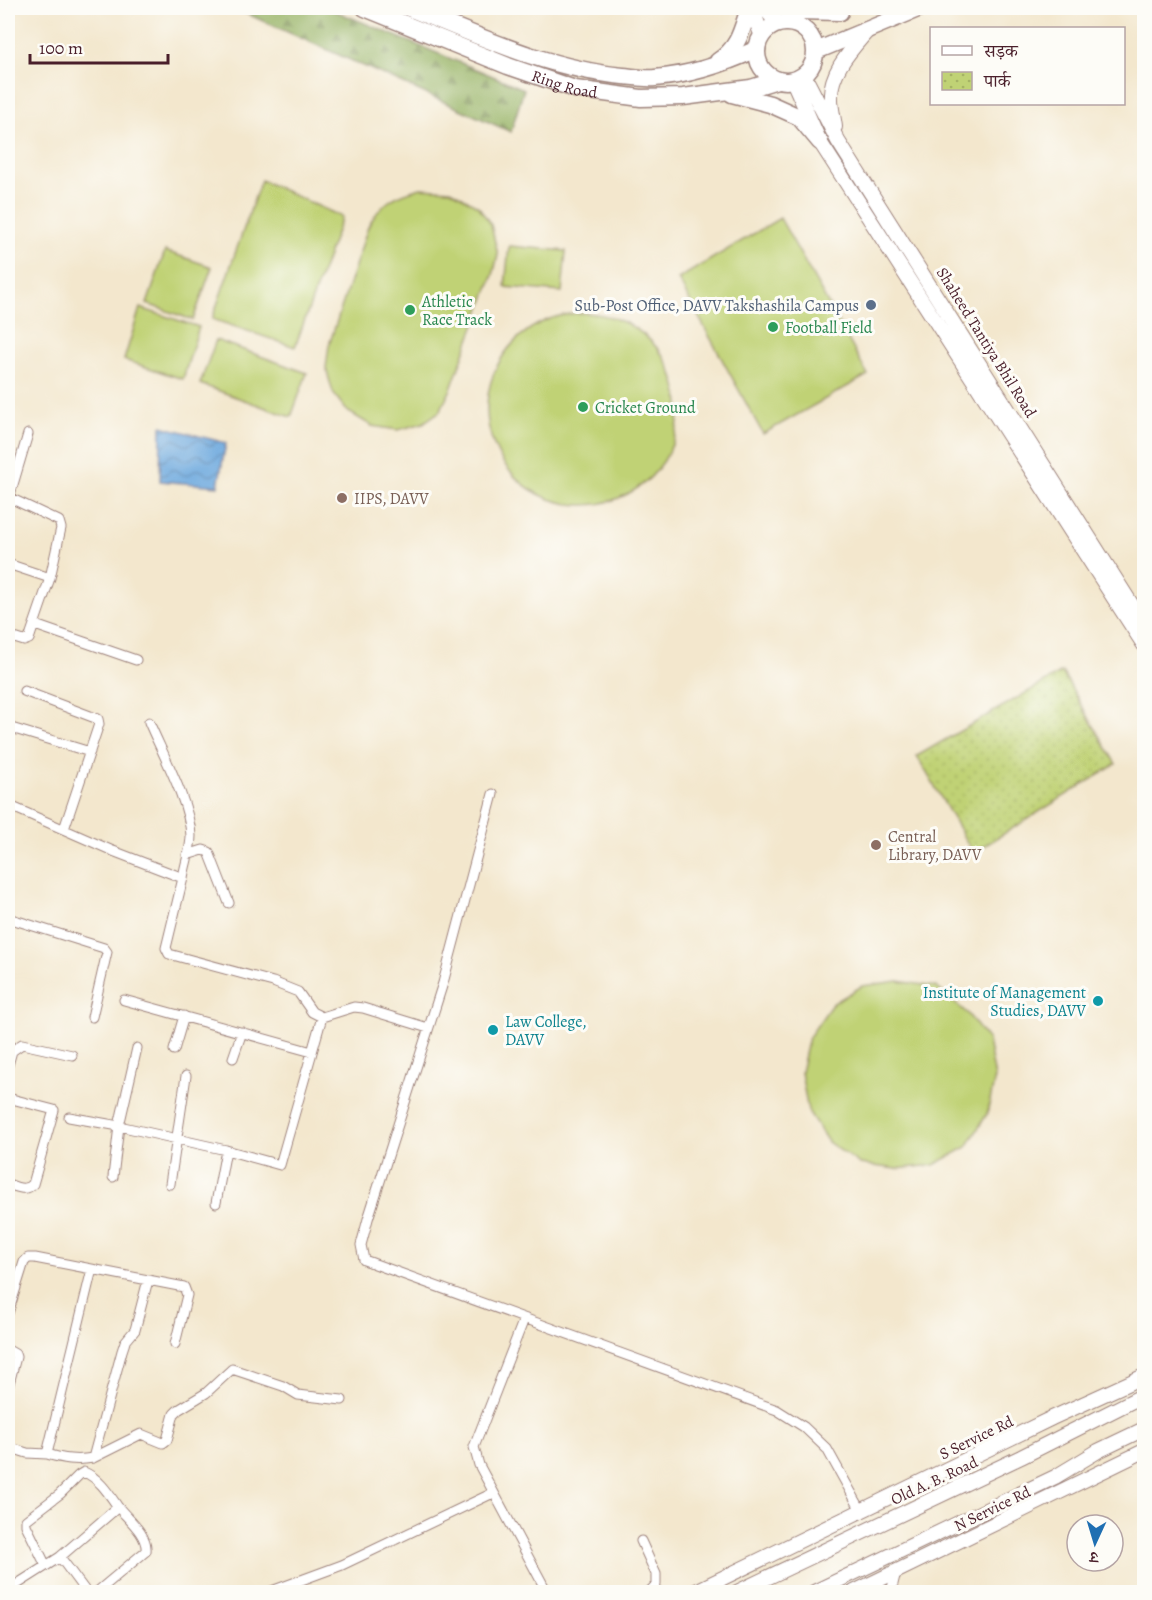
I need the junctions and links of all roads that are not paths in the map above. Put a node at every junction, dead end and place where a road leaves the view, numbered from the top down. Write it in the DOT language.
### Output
graph roads {
  1 [pos="365,8"];
  2 [pos="409,8"];
  3 [pos="750,8"];
  4 [pos="765,8"];
  5 [pos="920,8"];
  6 [pos="846,10"];
  7 [pos="780,16"];
  8 [pos="800,26"];
  9 [pos="868,30"];
  10 [pos="760,42"];
  11 [pos="816,51"];
  12 [pos="596,74"];
  13 [pos="791,79"];
  14 [pos="723,92"];
  15 [pos="838,141"];
  16 [pos="820,142"];
  17 [pos="937,310"];
  18 [pos="28,434"];
  19 [pos="8,498"];
  20 [pos="8,564"];
  21 [pos="50,578"];
  22 [pos="1144,624"];
  23 [pos="35,625"];
  24 [pos="8,636"];
  25 [pos="1144,645"];
  26 [pos="136,660"];
  27 [pos="24,691"];
  28 [pos="149,722"];
  29 [pos="8,727"];
  30 [pos="90,752"];
  31 [pos="493,794"];
  32 [pos="8,805"];
  33 [pos="64,829"];
  34 [pos="187,855"];
  35 [pos="183,878"];
  36 [pos="229,903"];
  37 [pos="8,918"];
  38 [pos="124,1000"];
  39 [pos="184,1016"];
  40 [pos="92,1017"];
  41 [pos="321,1017"];
  42 [pos="428,1028"];
  43 [pos="242,1032"];
  44 [pos="137,1048"];
  45 [pos="174,1050"];
  46 [pos="312,1052"];
  47 [pos="72,1055"];
  48 [pos="233,1058"];
  49 [pos="8,1065"];
  50 [pos="186,1076"];
  51 [pos="8,1098"];
  52 [pos="69,1117"];
  53 [pos="118,1126"];
  54 [pos="177,1138"];
  55 [pos="226,1150"];
  56 [pos="113,1177"];
  57 [pos="8,1184"];
  58 [pos="170,1184"];
  59 [pos="216,1203"];
  60 [pos="92,1269"];
  61 [pos="148,1280"];
  62 [pos="8,1313"];
  63 [pos="524,1319"];
  64 [pos="175,1344"];
  65 [pos="8,1350"];
  66 [pos="1144,1376"];
  67 [pos="8,1387"];
  68 [pos="1144,1395"];
  69 [pos="342,1401"];
  70 [pos="1090,1401"];
  71 [pos="1098,1419"];
  72 [pos="1144,1429"];
  73 [pos="8,1447"];
  74 [pos="1098,1451"];
  75 [pos="47,1454"];
  76 [pos="1139,1454"];
  77 [pos="93,1458"];
  78 [pos="493,1493"];
  79 [pos="118,1507"];
  80 [pos="862,1512"];
  81 [pos="641,1541"];
  82 [pos="60,1557"];
  83 [pos="46,1566"];
  84 [pos="896,1572"];
  85 [pos="8,1590"];
  86 [pos="268,1592"];
  87 [pos="86,1593"];
  88 [pos="97,1593"];
  89 [pos="547,1593"];
  90 [pos="649,1593"];
  91 [pos="694,1593"];
  92 [pos="737,1593"];
  93 [pos="814,1593"];
  94 [pos="854,1593"];
  95 [pos="891,1593"];
  1 -- 14 [label="highway, Ring Road"];
  2 -- 12 [label="highway, Ring Road"];
  3 -- 10 [label="main road"];
  3 -- 12 [label="highway"];
  4 -- 7 [label="main road"];
  5 -- 9 [label="highway"];
  6 -- 7 [label="highway"];
  6 -- 8 [label="highway"];
  7 -- 8 [label="highway"];
  7 -- 10 [label="highway"];
  8 -- 11 [label="highway"];
  9 -- 11 [label="highway"];
  9 -- 15 [label="main road"];
  10 -- 12 [label="highway, Ring Road"];
  10 -- 13 [label="highway"];
  11 -- 13 [label="highway"];
  13 -- 14 [label="highway, Ring Road"];
  13 -- 15 [label="main road, Shaheed Tantiya Bhil Road"];
  13 -- 16 [label="main road"];
  14 -- 16 [label="highway"];
  15 -- 17 [label="main road, Shaheed Tantiya Bhil Road"];
  16 -- 17 [label="main road"];
  17 -- 22 [label="main road, Shaheed Tantiya Bhil Road"];
  17 -- 25 [label="main road"];
  18 -- 19 [label="street"];
  19 -- 21 [label="street"];
  20 -- 21 [label="street"];
  21 -- 23 [label="street"];
  23 -- 24 [label="street"];
  23 -- 26 [label="street"];
  27 -- 30 [label="street"];
  28 -- 34 [label="street"];
  29 -- 30 [label="street"];
  30 -- 33 [label="street"];
  31 -- 42 [label="street"];
  32 -- 33 [label="street"];
  33 -- 35 [label="street"];
  34 -- 35 [label="street"];
  34 -- 36 [label="street"];
  35 -- 41 [label="street"];
  37 -- 40 [label="street"];
  38 -- 39 [label="street"];
  39 -- 43 [label="street"];
  39 -- 45 [label="street"];
  41 -- 42 [label="street"];
  41 -- 46 [label="street"];
  42 -- 63 [label="street"];
  43 -- 46 [label="street"];
  43 -- 48 [label="street"];
  44 -- 53 [label="street"];
  46 -- 55 [label="street"];
  47 -- 49 [label="street"];
  50 -- 54 [label="street"];
  51 -- 57 [label="street"];
  52 -- 53 [label="street"];
  53 -- 54 [label="street"];
  53 -- 56 [label="street"];
  54 -- 55 [label="street"];
  54 -- 58 [label="street"];
  55 -- 59 [label="street"];
  60 -- 61 [label="street"];
  60 -- 62 [label="street"];
  60 -- 75 [label="street"];
  61 -- 64 [label="street"];
  61 -- 77 [label="street"];
  63 -- 78 [label="street"];
  63 -- 80 [label="street"];
  65 -- 67 [label="street"];
  66 -- 70 [label="main road, S Service Rd"];
  68 -- 71 [label="main road, Old A. B. Road"];
  69 -- 77 [label="street"];
  70 -- 71 [label="main road"];
  70 -- 80 [label="main road, S Service Rd"];
  71 -- 92 [label="main road, Old A. B. Road"];
  72 -- 74 [label="main road"];
  73 -- 75 [label="street"];
  74 -- 76 [label="main road"];
  74 -- 93 [label="main road"];
  75 -- 77 [label="street"];
  76 -- 84 [label="main road, N Service Rd"];
  78 -- 86 [label="street"];
  78 -- 89 [label="street"];
  79 -- 82 [label="street"];
  79 -- 83 [label="street"];
  79 -- 88 [label="street"];
  80 -- 91 [label="main road, S Service Rd"];
  81 -- 90 [label="street"];
  82 -- 83 [label="street"];
  82 -- 87 [label="street"];
  83 -- 85 [label="street"];
  84 -- 94 [label="main road, N Service Rd"];
  84 -- 95 [label="street"];
}
